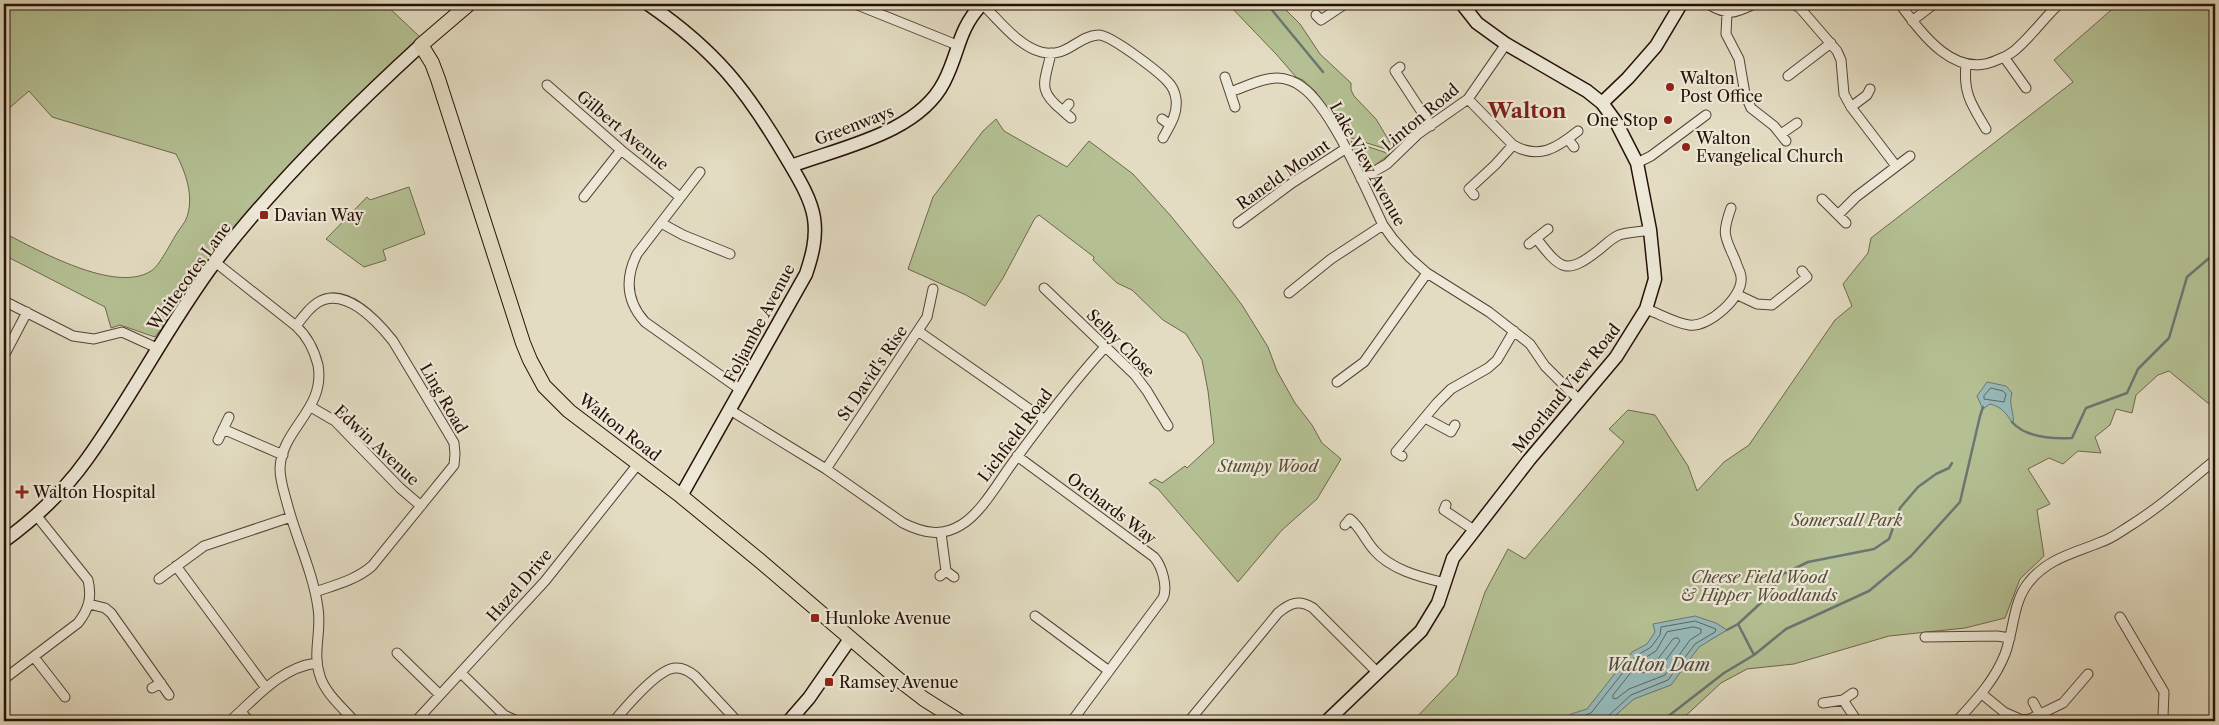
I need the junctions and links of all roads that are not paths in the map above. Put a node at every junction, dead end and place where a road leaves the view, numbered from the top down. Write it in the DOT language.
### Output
graph roads {
  1 [pos="469,4"];
  2 [pos="648,4"];
  3 [pos="857,4"];
  4 [pos="982,4"];
  5 [pos="1345,4"];
  6 [pos="1462,4"];
  7 [pos="1681,4"];
  8 [pos="1708,4"];
  9 [pos="1754,4"];
  10 [pos="1793,4"];
  11 [pos="1900,4"];
  12 [pos="1934,4"];
  13 [pos="2059,4"];
  14 [pos="1728,13"];
  15 [pos="1316,15"];
  16 [pos="1912,21"];
  17 [pos="1831,43"];
  18 [pos="1506,44"];
  19 [pos="421,45"];
  20 [pos="957,45"];
  21 [pos="1051,53"];
  22 [pos="2004,57"];
  23 [pos="1966,65"];
  24 [pos="1400,67"];
  25 [pos="1788,76"];
  26 [pos="1225,77"];
  27 [pos="547,85"];
  28 [pos="2026,88"];
  29 [pos="1870,89"];
  30 [pos="1230,92"];
  31 [pos="1468,99"];
  32 [pos="1602,103"];
  33 [pos="1235,107"];
  34 [pos="1851,107"];
  35 [pos="1706,115"];
  36 [pos="1071,118"];
  37 [pos="1162,119"];
  38 [pos="1796,123"];
  39 [pos="1170,125"];
  40 [pos="1431,126"];
  41 [pos="1986,129"];
  42 [pos="1578,131"];
  43 [pos="1162,138"];
  44 [pos="1568,139"];
  45 [pos="1513,145"];
  46 [pos="1574,147"];
  47 [pos="1345,149"];
  48 [pos="621,150"];
  49 [pos="1910,156"];
  50 [pos="1637,163"];
  51 [pos="791,166"];
  52 [pos="1896,166"];
  53 [pos="700,172"];
  54 [pos="1361,179"];
  55 [pos="1474,195"];
  56 [pos="584,197"];
  57 [pos="680,197"];
  58 [pos="1822,199"];
  59 [pos="1731,208"];
  60 [pos="1838,215"];
  61 [pos="661,222"];
  62 [pos="1238,223"];
  63 [pos="1846,223"];
  64 [pos="1383,224"];
  65 [pos="1548,229"];
  66 [pos="1650,230"];
  67 [pos="730,254"];
  68 [pos="216,262"];
  69 [pos="1802,270"];
  70 [pos="1427,273"];
  71 [pos="1044,288"];
  72 [pos="933,289"];
  73 [pos="1289,293"];
  74 [pos="1738,295"];
  75 [pos="4,301"];
  76 [pos="1646,309"];
  77 [pos="27,312"];
  78 [pos="296,326"];
  79 [pos="918,331"];
  80 [pos="1514,331"];
  81 [pos="1106,346"];
  82 [pos="157,348"];
  83 [pos="4,356"];
  84 [pos="1337,382"];
  85 [pos="741,390"];
  86 [pos="1580,401"];
  87 [pos="311,407"];
  88 [pos="730,410"];
  89 [pos="229,417"];
  90 [pos="1425,418"];
  91 [pos="1045,420"];
  92 [pos="1455,425"];
  93 [pos="1168,426"];
  94 [pos="223,429"];
  95 [pos="218,440"];
  96 [pos="282,455"];
  97 [pos="1017,456"];
  98 [pos="1402,456"];
  99 [pos="2215,460"];
  100 [pos="638,464"];
  101 [pos="826,469"];
  102 [pos="681,496"];
  103 [pos="1446,505"];
  104 [pos="421,506"];
  105 [pos="36,515"];
  106 [pos="290,517"];
  107 [pos="1345,525"];
  108 [pos="1474,530"];
  109 [pos="941,532"];
  110 [pos="4,541"];
  111 [pos="176,566"];
  112 [pos="946,574"];
  113 [pos="159,579"];
  114 [pos="1444,583"];
  115 [pos="316,592"];
  116 [pos="89,604"];
  117 [pos="1034,616"];
  118 [pos="2120,618"];
  119 [pos="1925,637"];
  120 [pos="2010,638"];
  121 [pos="850,639"];
  122 [pos="397,653"];
  123 [pos="34,657"];
  124 [pos="316,663"];
  125 [pos="1109,671"];
  126 [pos="461,673"];
  127 [pos="1378,673"];
  128 [pos="2088,674"];
  129 [pos="4,679"];
  130 [pos="161,683"];
  131 [pos="152,688"];
  132 [pos="266,688"];
  133 [pos="1853,692"];
  134 [pos="1982,694"];
  135 [pos="169,695"];
  136 [pos="440,695"];
  137 [pos="65,697"];
  138 [pos="1843,700"];
  139 [pos="2033,702"];
  140 [pos="1823,703"];
  141 [pos="241,712"];
  142 [pos="2040,715"];
  143 [pos="230,721"];
  144 [pos="249,721"];
  145 [pos="354,721"];
  146 [pos="416,721"];
  147 [pos="517,721"];
  148 [pos="614,721"];
  149 [pos="737,721"];
  150 [pos="789,721"];
  151 [pos="959,721"];
  152 [pos="1072,721"];
  153 [pos="1189,721"];
  154 [pos="1327,721"];
  155 [pos="1857,721"];
  156 [pos="1957,721"];
  157 [pos="2166,721"];
  1 -- 19 [label="main road"];
  2 -- 51 [label="street, Foljambe Avenue"];
  3 -- 20 [label="street"];
  4 -- 20 [label="street, Greenways"];
  4 -- 21 [label="street"];
  5 -- 15 [label="street"];
  6 -- 18 [label="street, Moorland View Road"];
  7 -- 32 [label="street"];
  8 -- 14 [label="street"];
  9 -- 14 [label="street"];
  10 -- 17 [label="street"];
  11 -- 16 [label="street"];
  12 -- 16 [label="street"];
  13 -- 22 [label="street"];
  14 -- 38 [label="street"];
  16 -- 23 [label="street"];
  17 -- 25 [label="street"];
  17 -- 34 [label="street"];
  18 -- 31 [label="street, Linton Road"];
  18 -- 32 [label="street, Moorland View Road"];
  19 -- 68 [label="street, Whitecotes Lane"];
  19 -- 100 [label="main road, Walton Road"];
  20 -- 51 [label="street, Greenways"];
  21 -- 36 [label="street"];
  21 -- 39 [label="street"];
  22 -- 23 [label="street"];
  22 -- 28 [label="street"];
  23 -- 41 [label="street"];
  24 -- 40 [label="street"];
  26 -- 30 [label="street"];
  27 -- 48 [label="street, Gilbert Avenue"];
  29 -- 34 [label="street"];
  30 -- 33 [label="street"];
  30 -- 47 [label="street, Lake View Avenue"];
  31 -- 40 [label="street, Linton Road"];
  31 -- 45 [label="street"];
  32 -- 50 [label="street, Moorland View Road"];
  34 -- 52 [label="street"];
  35 -- 50 [label="street"];
  37 -- 39 [label="street"];
  39 -- 43 [label="street"];
  40 -- 54 [label="street, Linton Road"];
  42 -- 44 [label="street"];
  44 -- 45 [label="street"];
  44 -- 46 [label="street"];
  45 -- 55 [label="street"];
  47 -- 54 [label="street, Lake View Avenue"];
  47 -- 62 [label="street, Raneld Mount"];
  48 -- 56 [label="street"];
  48 -- 57 [label="street, Gilbert Avenue"];
  49 -- 52 [label="street"];
  50 -- 66 [label="street, Moorland View Road"];
  51 -- 85 [label="street, Foljambe Avenue"];
  52 -- 60 [label="street"];
  53 -- 57 [label="street"];
  54 -- 64 [label="street, Lake View Avenue"];
  57 -- 61 [label="street"];
  58 -- 60 [label="street"];
  59 -- 74 [label="street"];
  60 -- 63 [label="street"];
  61 -- 67 [label="street"];
  61 -- 85 [label="street"];
  64 -- 70 [label="street, Lake View Avenue"];
  64 -- 73 [label="street"];
  65 -- 66 [label="street"];
  66 -- 76 [label="street, Moorland View Road"];
  68 -- 78 [label="street"];
  68 -- 82 [label="street, Whitecotes Lane"];
  69 -- 74 [label="street"];
  70 -- 80 [label="street, Lake View Avenue"];
  70 -- 84 [label="street"];
  71 -- 81 [label="street, Selby Close"];
  72 -- 79 [label="street, St David's Rise"];
  74 -- 76 [label="street"];
  75 -- 77 [label="street"];
  76 -- 86 [label="street, Moorland View Road"];
  77 -- 82 [label="street"];
  77 -- 83 [label="street"];
  78 -- 87 [label="street"];
  78 -- 104 [label="street, Ling Road"];
  79 -- 91 [label="street"];
  79 -- 101 [label="street, St David's Rise"];
  80 -- 86 [label="street, Lake View Avenue"];
  80 -- 90 [label="street"];
  81 -- 91 [label="street, Lichfield Road"];
  81 -- 93 [label="street, Selby Close"];
  82 -- 105 [label="street, Whitecotes Lane"];
  85 -- 88 [label="street, Foljambe Avenue"];
  86 -- 108 [label="street, Moorland View Road"];
  87 -- 96 [label="street"];
  87 -- 104 [label="street, Edwin Avenue"];
  88 -- 101 [label="street, Lichfield Road"];
  88 -- 102 [label="street, Foljambe Avenue"];
  89 -- 94 [label="street"];
  90 -- 92 [label="street"];
  90 -- 98 [label="street"];
  91 -- 97 [label="street, Lichfield Road"];
  94 -- 95 [label="street"];
  94 -- 96 [label="street"];
  96 -- 106 [label="street"];
  97 -- 109 [label="street, Lichfield Road"];
  97 -- 125 [label="street, Orchards Way"];
  99 -- 120 [label="street"];
  100 -- 102 [label="main road, Walton Road"];
  100 -- 126 [label="street, Hazel Drive"];
  101 -- 109 [label="street, Lichfield Road"];
  102 -- 121 [label="main road, Walton Road"];
  103 -- 108 [label="street"];
  104 -- 115 [label="street, Ling Road"];
  105 -- 110 [label="street, Whitecotes Lane"];
  105 -- 116 [label="street"];
  106 -- 111 [label="street"];
  106 -- 115 [label="street"];
  107 -- 114 [label="street"];
  108 -- 114 [label="street, Moorland View Road"];
  109 -- 112 [label="street"];
  111 -- 113 [label="street"];
  111 -- 132 [label="street"];
  114 -- 127 [label="street, Moorland View Road"];
  115 -- 124 [label="street"];
  116 -- 123 [label="street"];
  116 -- 130 [label="street"];
  117 -- 125 [label="street"];
  118 -- 157 [label="street"];
  119 -- 120 [label="street"];
  120 -- 134 [label="street"];
  121 -- 150 [label="street"];
  121 -- 151 [label="main road, Walton Road"];
  122 -- 136 [label="street"];
  123 -- 129 [label="street"];
  123 -- 137 [label="street"];
  124 -- 132 [label="street"];
  124 -- 145 [label="street"];
  125 -- 152 [label="street, Orchards Way"];
  126 -- 136 [label="street, Hazel Drive"];
  126 -- 147 [label="street"];
  127 -- 153 [label="street"];
  127 -- 154 [label="street, Moorland View Road"];
  128 -- 142 [label="street"];
  130 -- 131 [label="street"];
  130 -- 135 [label="street"];
  132 -- 141 [label="street"];
  133 -- 138 [label="street"];
  134 -- 142 [label="street"];
  134 -- 156 [label="street"];
  136 -- 146 [label="street, Hazel Drive"];
  138 -- 140 [label="street"];
  138 -- 155 [label="street"];
  139 -- 142 [label="street"];
  141 -- 143 [label="street"];
  141 -- 144 [label="street"];
  148 -- 149 [label="street"];
}
